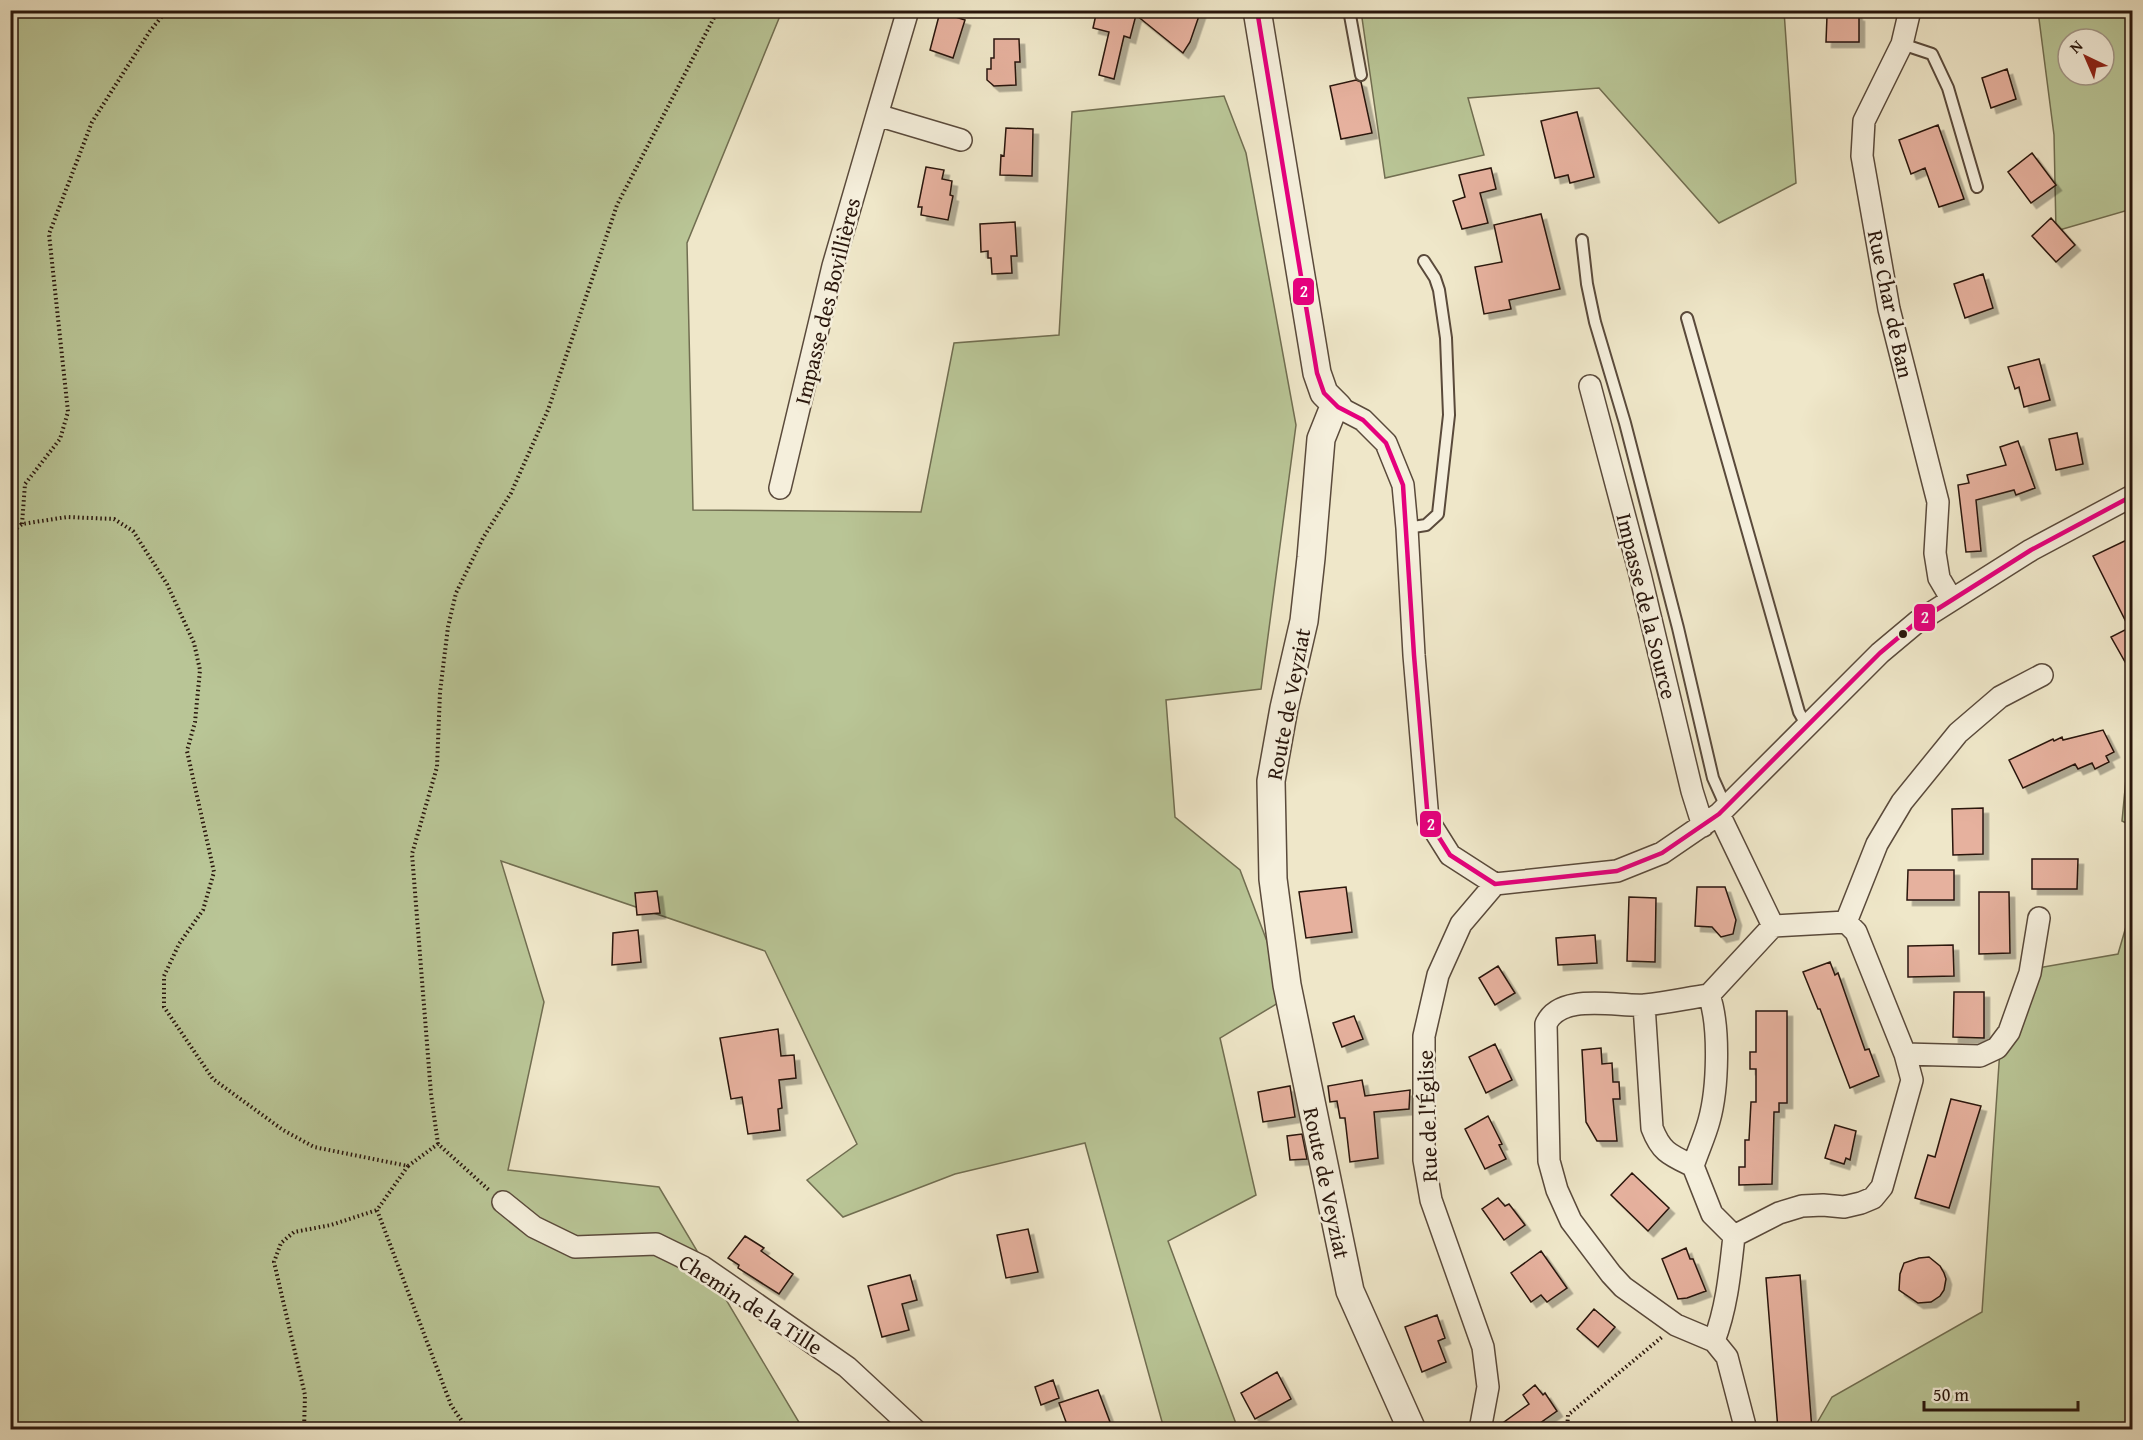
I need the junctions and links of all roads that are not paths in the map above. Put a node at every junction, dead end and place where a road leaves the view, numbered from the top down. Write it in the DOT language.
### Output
graph roads {
  1 [pos="908,10"];
  2 [pos="1257,10"];
  3 [pos="1348,10"];
  4 [pos="1910,10"];
  5 [pos="1902,44"];
  6 [pos="1361,75"];
  7 [pos="877,115"];
  8 [pos="961,140"];
  9 [pos="1977,187"];
  10 [pos="1582,240"];
  11 [pos="1424,261"];
  12 [pos="1687,318"];
  13 [pos="1590,386"];
  14 [pos="1338,407"];
  15 [pos="780,488"];
  16 [pos="2133,496"];
  17 [pos="1407,528"];
  18 [pos="1952,600"];
  19 [pos="2042,675"];
  20 [pos="1807,726"];
  21 [pos="1716,816"];
  22 [pos="1496,884"];
  23 [pos="2039,918"];
  24 [pos="1846,922"];
  25 [pos="1773,926"];
  26 [pos="1709,995"];
  27 [pos="1644,1005"];
  28 [pos="1905,1054"];
  29 [pos="1693,1166"];
  30 [pos="502,1202"];
  31 [pos="1734,1236"];
  32 [pos="1714,1341"];
  33 [pos="915,1430"];
  34 [pos="1412,1430"];
  35 [pos="1480,1430"];
  36 [pos="1746,1430"];
  1 -- 7 [label="street, Impasse des Bovillières"];
  2 -- 14 [label="street"];
  3 -- 6 [label="lane"];
  4 -- 5 [label="street, Rue Char de Ban"];
  5 -- 9 [label="lane"];
  5 -- 18 [label="street, Rue Char de Ban"];
  7 -- 8 [label="street"];
  7 -- 15 [label="street, Impasse des Bovillières"];
  10 -- 21 [label="lane"];
  11 -- 17 [label="lane"];
  12 -- 20 [label="lane"];
  13 -- 21 [label="street, Impasse de la Source"];
  14 -- 17 [label="street"];
  14 -- 34 [label="street, Route de Veyziat"];
  16 -- 18 [label="street"];
  17 -- 22 [label="street"];
  18 -- 20 [label="street"];
  19 -- 24 [label="street"];
  20 -- 21 [label="street"];
  21 -- 22 [label="street"];
  21 -- 25 [label="street, Impasse de la Source"];
  22 -- 35 [label="street, Rue de l'Église"];
  23 -- 28 [label="street"];
  24 -- 25 [label="street"];
  24 -- 28 [label="street"];
  25 -- 26 [label="street"];
  26 -- 27 [label="street"];
  26 -- 29 [label="street"];
  27 -- 29 [label="street"];
  27 -- 32 [label="street"];
  28 -- 31 [label="street"];
  29 -- 31 [label="street"];
  30 -- 33 [label="street, Chemin de la Tille"];
  31 -- 32 [label="street"];
  32 -- 36 [label="street"];
}
